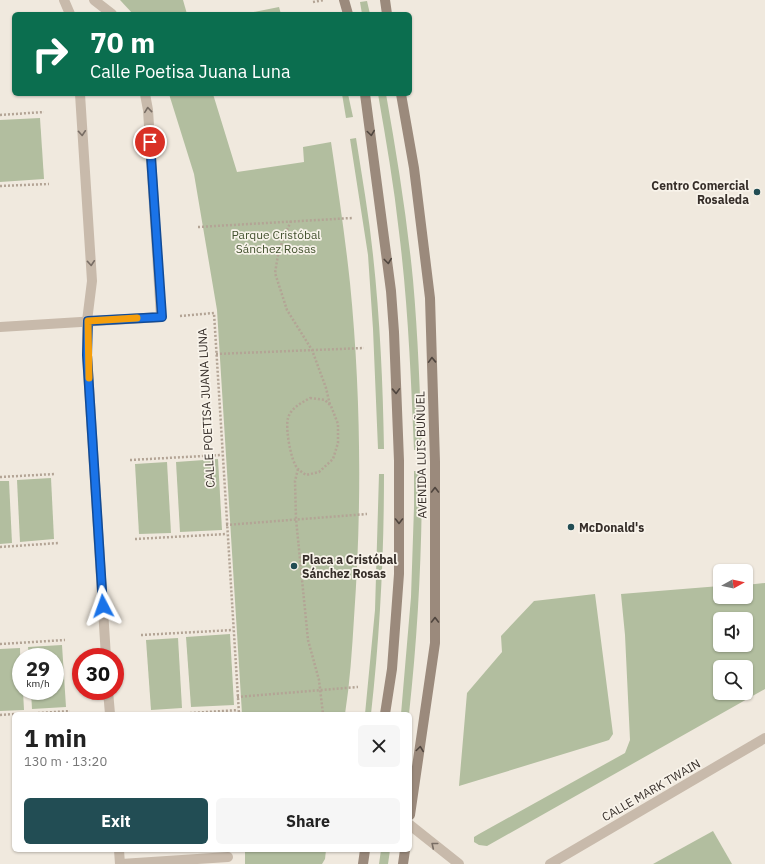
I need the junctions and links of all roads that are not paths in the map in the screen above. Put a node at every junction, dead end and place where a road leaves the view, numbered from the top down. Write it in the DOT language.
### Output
graph roads {
  1 [pos="64,0"];
  2 [pos="94,0"];
  3 [pos="344,0"];
  4 [pos="385,0"];
  5 [pos="69,12"];
  6 [pos="109,12"];
  7 [pos="347,12"];
  8 [pos="387,12"];
  9 [pos="80,96"];
  10 [pos="146,96"];
  11 [pos="365,96"];
  12 [pos="401,96"];
  13 [pos="88,321"];
  14 [pos="0,327"];
  15 [pos="105,648"];
  16 [pos="109,700"];
  17 [pos="110,712"];
  18 [pos="386,712"];
  19 [pos="765,738"];
  20 [pos="412,801"];
  21 [pos="412,827"];
  22 [pos="119,852"];
  23 [pos="365,852"];
  24 [pos="405,852"];
  25 [pos="228,857"];
  26 [pos="120,864"];
  27 [pos="363,864"];
  28 [pos="403,864"];
  29 [pos="459,864"];
  30 [pos="550,864"];
  1 -- 5 [label="street"];
  2 -- 6 [label="street"];
  3 -- 7 [label="main road"];
  4 -- 8 [label="main road"];
  9 -- 13 [label="street, one-way"];
  13 -- 10 [label="street, one-way"];
  11 -- 18 [label="main road, AVENIDA LUIS BUÑUEL, one-way"];
  20 -- 12 [label="main road, AVENIDA LUIS BUÑUEL, one-way"];
  13 -- 14 [label="street"];
  13 -- 15 [label="street"];
  16 -- 17 [label="street"];
  19 -- 30 [label="street, CALLE MARK TWAIN"];
  29 -- 21 [label="street, one-way"];
  22 -- 26 [label="street"];
  23 -- 27 [label="main road"];
  24 -- 28 [label="main road"];
  25 -- 26 [label="street"];
}
